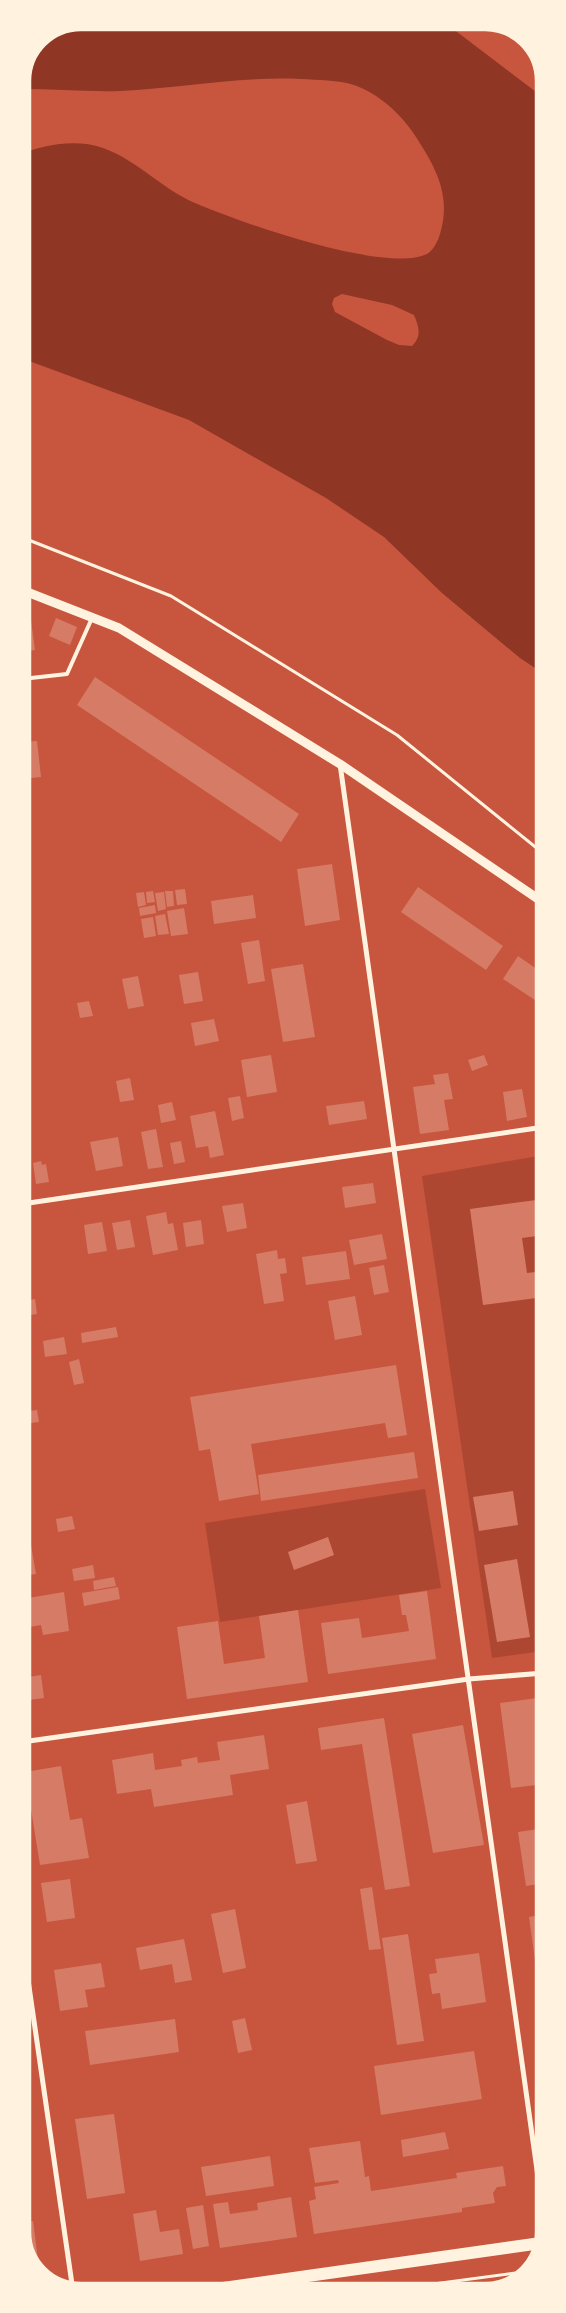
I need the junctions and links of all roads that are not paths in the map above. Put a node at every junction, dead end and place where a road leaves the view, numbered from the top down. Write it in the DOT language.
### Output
graph roads {
  1 [pos="30,593"];
  2 [pos="92,618"];
  3 [pos="30,678"];
  4 [pos="340,764"];
  5 [pos="536,898"];
  6 [pos="536,1129"];
  7 [pos="395,1151"];
  8 [pos="30,1203"];
  9 [pos="536,1674"];
  10 [pos="469,1679"];
  11 [pos="30,1741"];
  12 [pos="30,1993"];
  13 [pos="536,2162"];
  14 [pos="535,2243"];
  15 [pos="72,2282"];
  16 [pos="257,2283"];
  1 -- 2 [label="street"];
  2 -- 3 [label="lane"];
  2 -- 4 [label="street"];
  4 -- 5 [label="street"];
  4 -- 7 [label="street"];
  6 -- 7 [label="street"];
  7 -- 8 [label="street"];
  7 -- 10 [label="street"];
  9 -- 10 [label="street"];
  10 -- 11 [label="street"];
  10 -- 13 [label="street"];
  12 -- 15 [label="street"];
  14 -- 16 [label="main road"];
}
